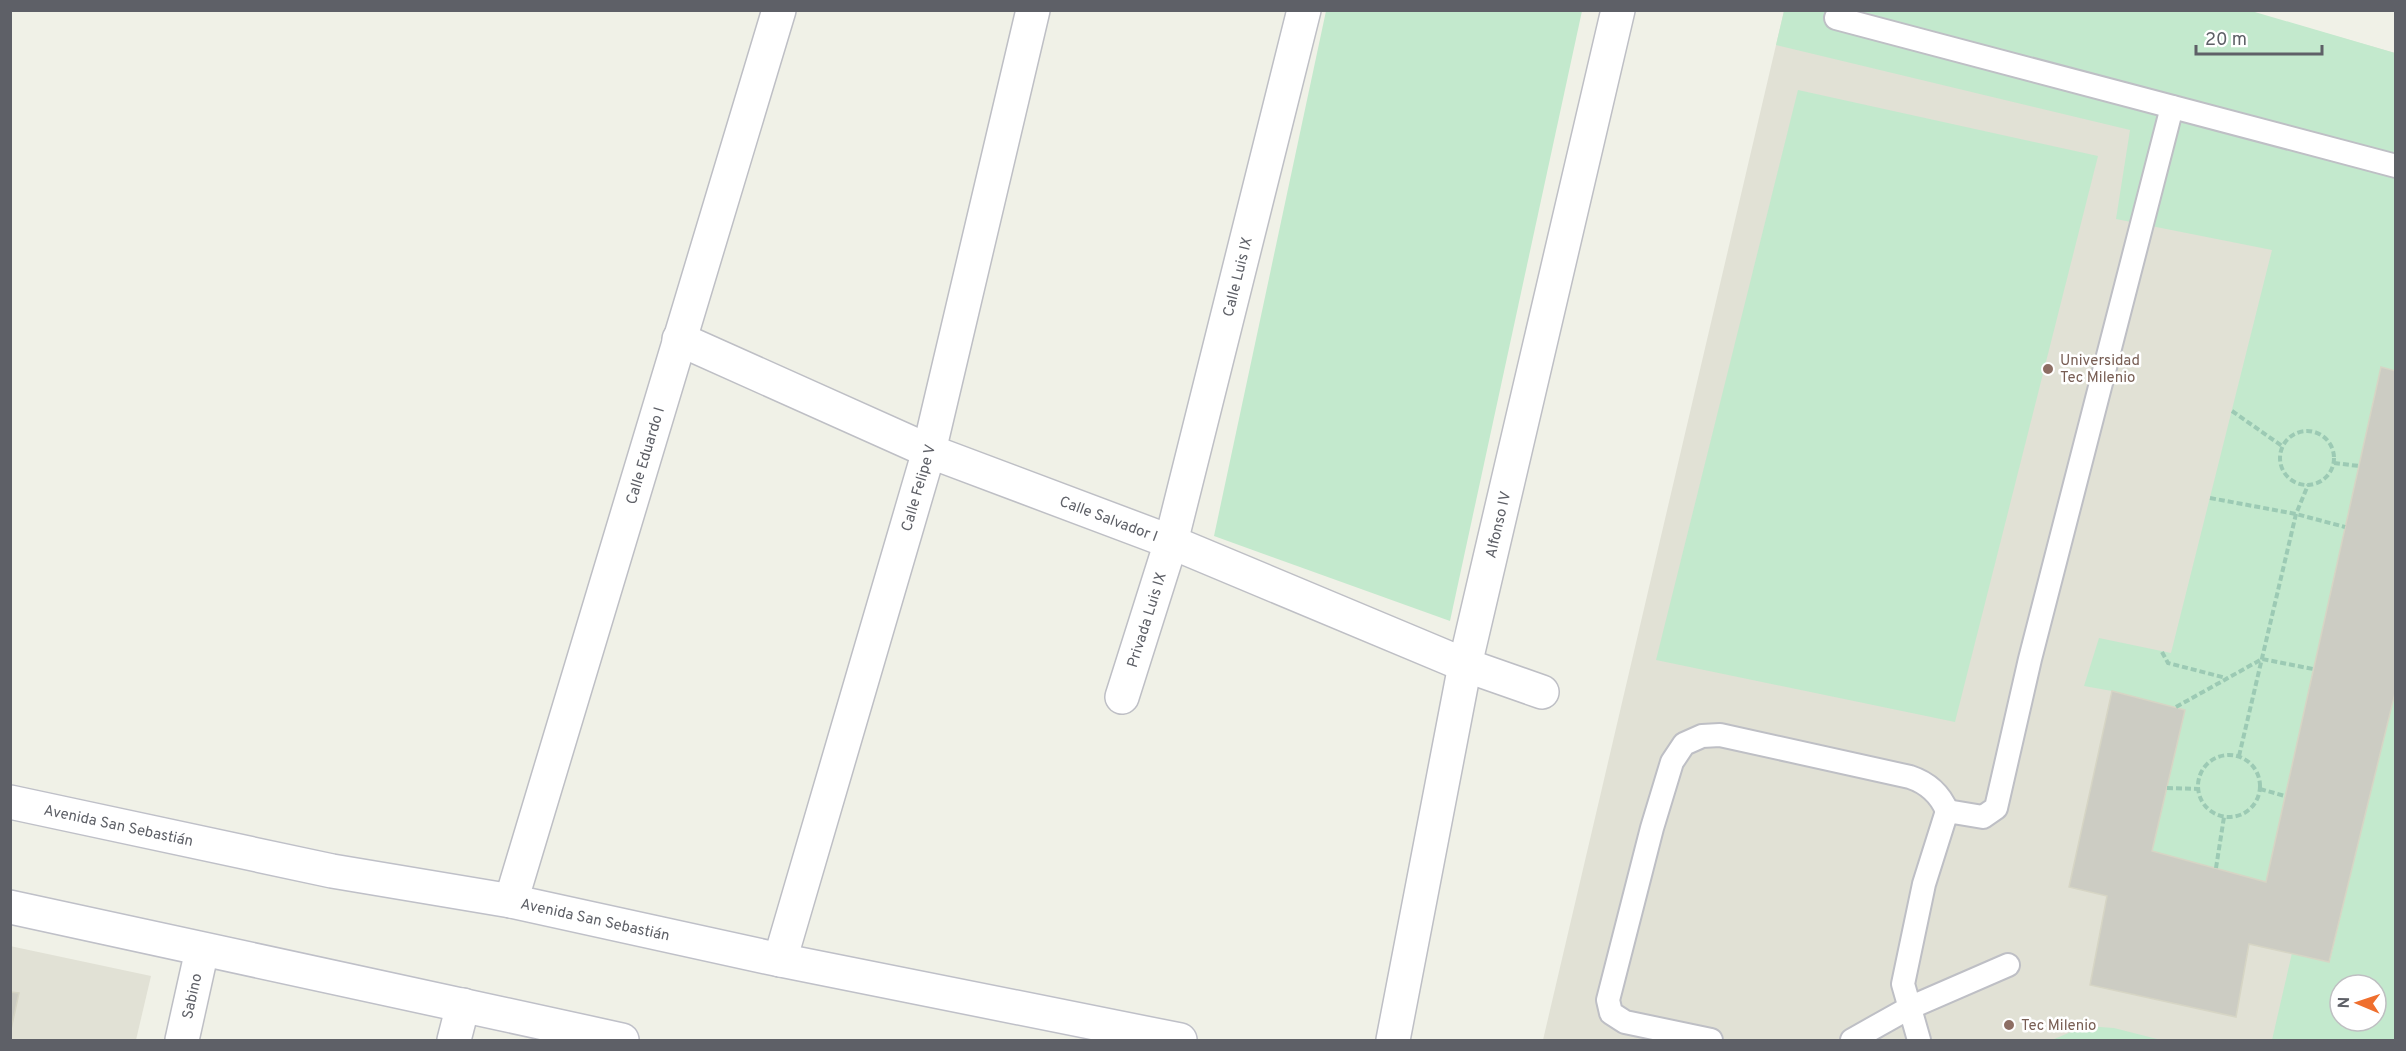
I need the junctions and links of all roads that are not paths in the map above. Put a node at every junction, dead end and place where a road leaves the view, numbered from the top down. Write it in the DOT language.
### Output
graph roads {
  1 [pos="779,10"];
  2 [pos="1033,10"];
  3 [pos="1304,10"];
  4 [pos="1618,10"];
  5 [pos="1836,18"];
  6 [pos="2172,107"];
  7 [pos="2396,166"];
  8 [pos="679,339"];
  9 [pos="929,451"];
  10 [pos="1171,542"];
  11 [pos="1466,665"];
  12 [pos="1542,692"];
  13 [pos="1122,697"];
  14 [pos="10,802"];
  15 [pos="1947,812"];
  16 [pos="511,901"];
  17 [pos="10,907"];
  18 [pos="202,950"];
  19 [pos="780,960"];
  20 [pos="2008,965"];
  21 [pos="463,1005"];
  22 [pos="1909,1008"];
  23 [pos="182,1041"];
  24 [pos="454,1041"];
  25 [pos="622,1041"];
  26 [pos="1180,1041"];
  27 [pos="1393,1041"];
  28 [pos="1711,1041"];
  29 [pos="1852,1041"];
  30 [pos="1919,1041"];
  1 -- 8 [label="street, Calle Eduardo I"];
  2 -- 9 [label="street, Calle Felipe V"];
  3 -- 10 [label="street, Calle Luis IX"];
  4 -- 11 [label="street, Alfonso IV"];
  5 -- 6 [label="lane"];
  6 -- 7 [label="lane"];
  6 -- 15 [label="lane"];
  8 -- 9 [label="street, Calle Salvador I"];
  8 -- 16 [label="street, Calle Eduardo I"];
  9 -- 10 [label="street, Calle Salvador I"];
  9 -- 19 [label="street, Calle Felipe V"];
  10 -- 11 [label="street, Calle Salvador I"];
  10 -- 13 [label="street, Privada Luis IX"];
  11 -- 12 [label="street, Calle Salvador I"];
  11 -- 27 [label="street, Alfonso IV"];
  14 -- 16 [label="street, Avenida San Sebastián"];
  15 -- 22 [label="lane"];
  15 -- 28 [label="lane"];
  16 -- 19 [label="street, Avenida San Sebastián"];
  17 -- 18 [label="street"];
  18 -- 21 [label="street"];
  18 -- 23 [label="street, Sabino"];
  19 -- 26 [label="street, Avenida San Sebastián"];
  20 -- 22 [label="lane"];
  21 -- 24 [label="street"];
  21 -- 25 [label="street"];
  22 -- 29 [label="lane"];
  22 -- 30 [label="lane"];
}
